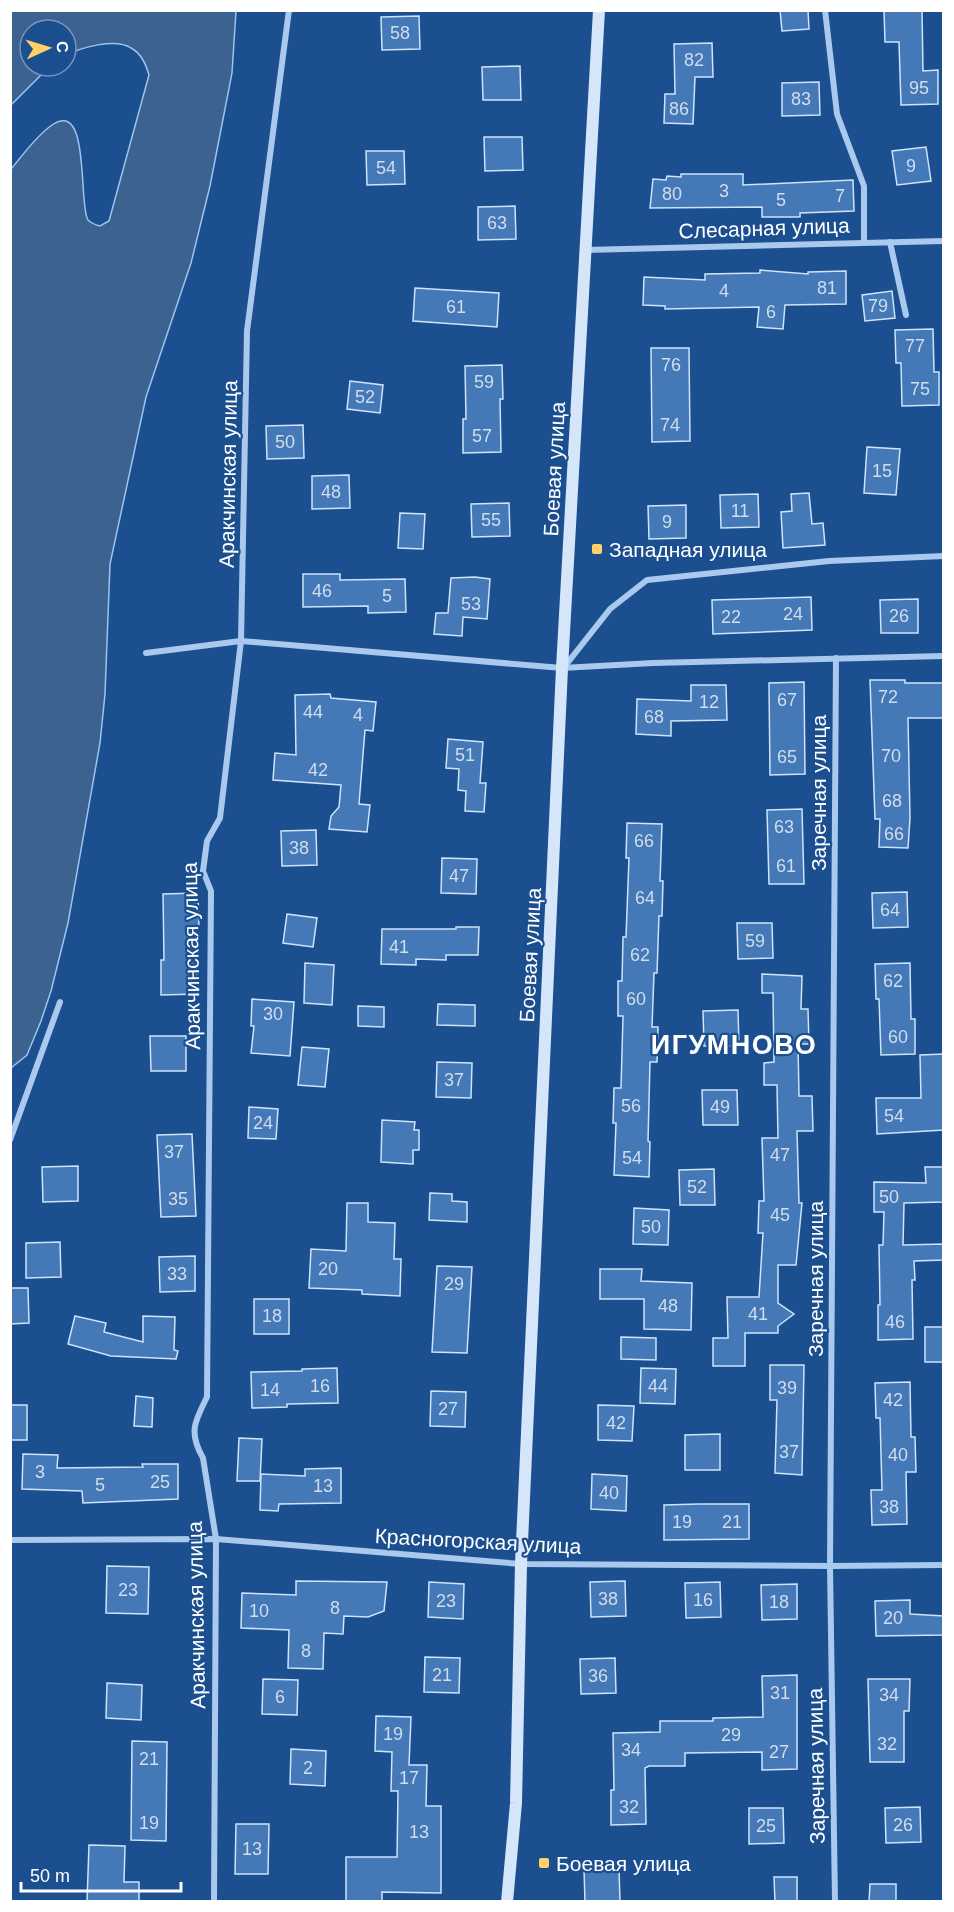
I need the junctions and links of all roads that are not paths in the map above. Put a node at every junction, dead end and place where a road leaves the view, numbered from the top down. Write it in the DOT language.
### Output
graph roads {
  1 [pos="290,10"];
  2 [pos="599,10"];
  3 [pos="825,10"];
  4 [pos="944,241"];
  5 [pos="864,242"];
  6 [pos="890,242"];
  7 [pos="585,250"];
  8 [pos="906,315"];
  9 [pos="944,556"];
  10 [pos="241,641"];
  11 [pos="146,653"];
  12 [pos="944,656"];
  13 [pos="836,658"];
  14 [pos="562,668"];
  15 [pos="60,1002"];
  16 [pos="10,1140"];
  17 [pos="216,1539"];
  18 [pos="10,1540"];
  19 [pos="521,1564"];
  20 [pos="944,1564"];
  21 [pos="830,1566"];
  22 [pos="214,1902"];
  23 [pos="507,1902"];
  24 [pos="835,1902"];
  1 -- 10 [label="street, Аракчинская улица"];
  2 -- 7 [label="main road, Боевая улица"];
  3 -- 5 [label="street"];
  4 -- 6 [label="street, Слесарная улица"];
  5 -- 6 [label="street, Слесарная улица"];
  5 -- 7 [label="street, Слесарная улица"];
  6 -- 8 [label="street"];
  7 -- 14 [label="main road, Боевая улица"];
  9 -- 14 [label="street"];
  10 -- 11 [label="street"];
  10 -- 14 [label="street"];
  10 -- 17 [label="street, Аракчинская улица"];
  12 -- 13 [label="street"];
  13 -- 14 [label="street"];
  13 -- 21 [label="street, Заречная улица"];
  14 -- 19 [label="main road, Боевая улица"];
  15 -- 16 [label="street"];
  17 -- 18 [label="street, Красногорская улица"];
  17 -- 19 [label="street, Красногорская улица"];
  17 -- 22 [label="street, Аракчинская улица"];
  19 -- 21 [label="street, Красногорская улица"];
  19 -- 23 [label="main road, Боевая улица"];
  20 -- 21 [label="street, Красногорская улица"];
  21 -- 24 [label="street, Заречная улица"];
}
